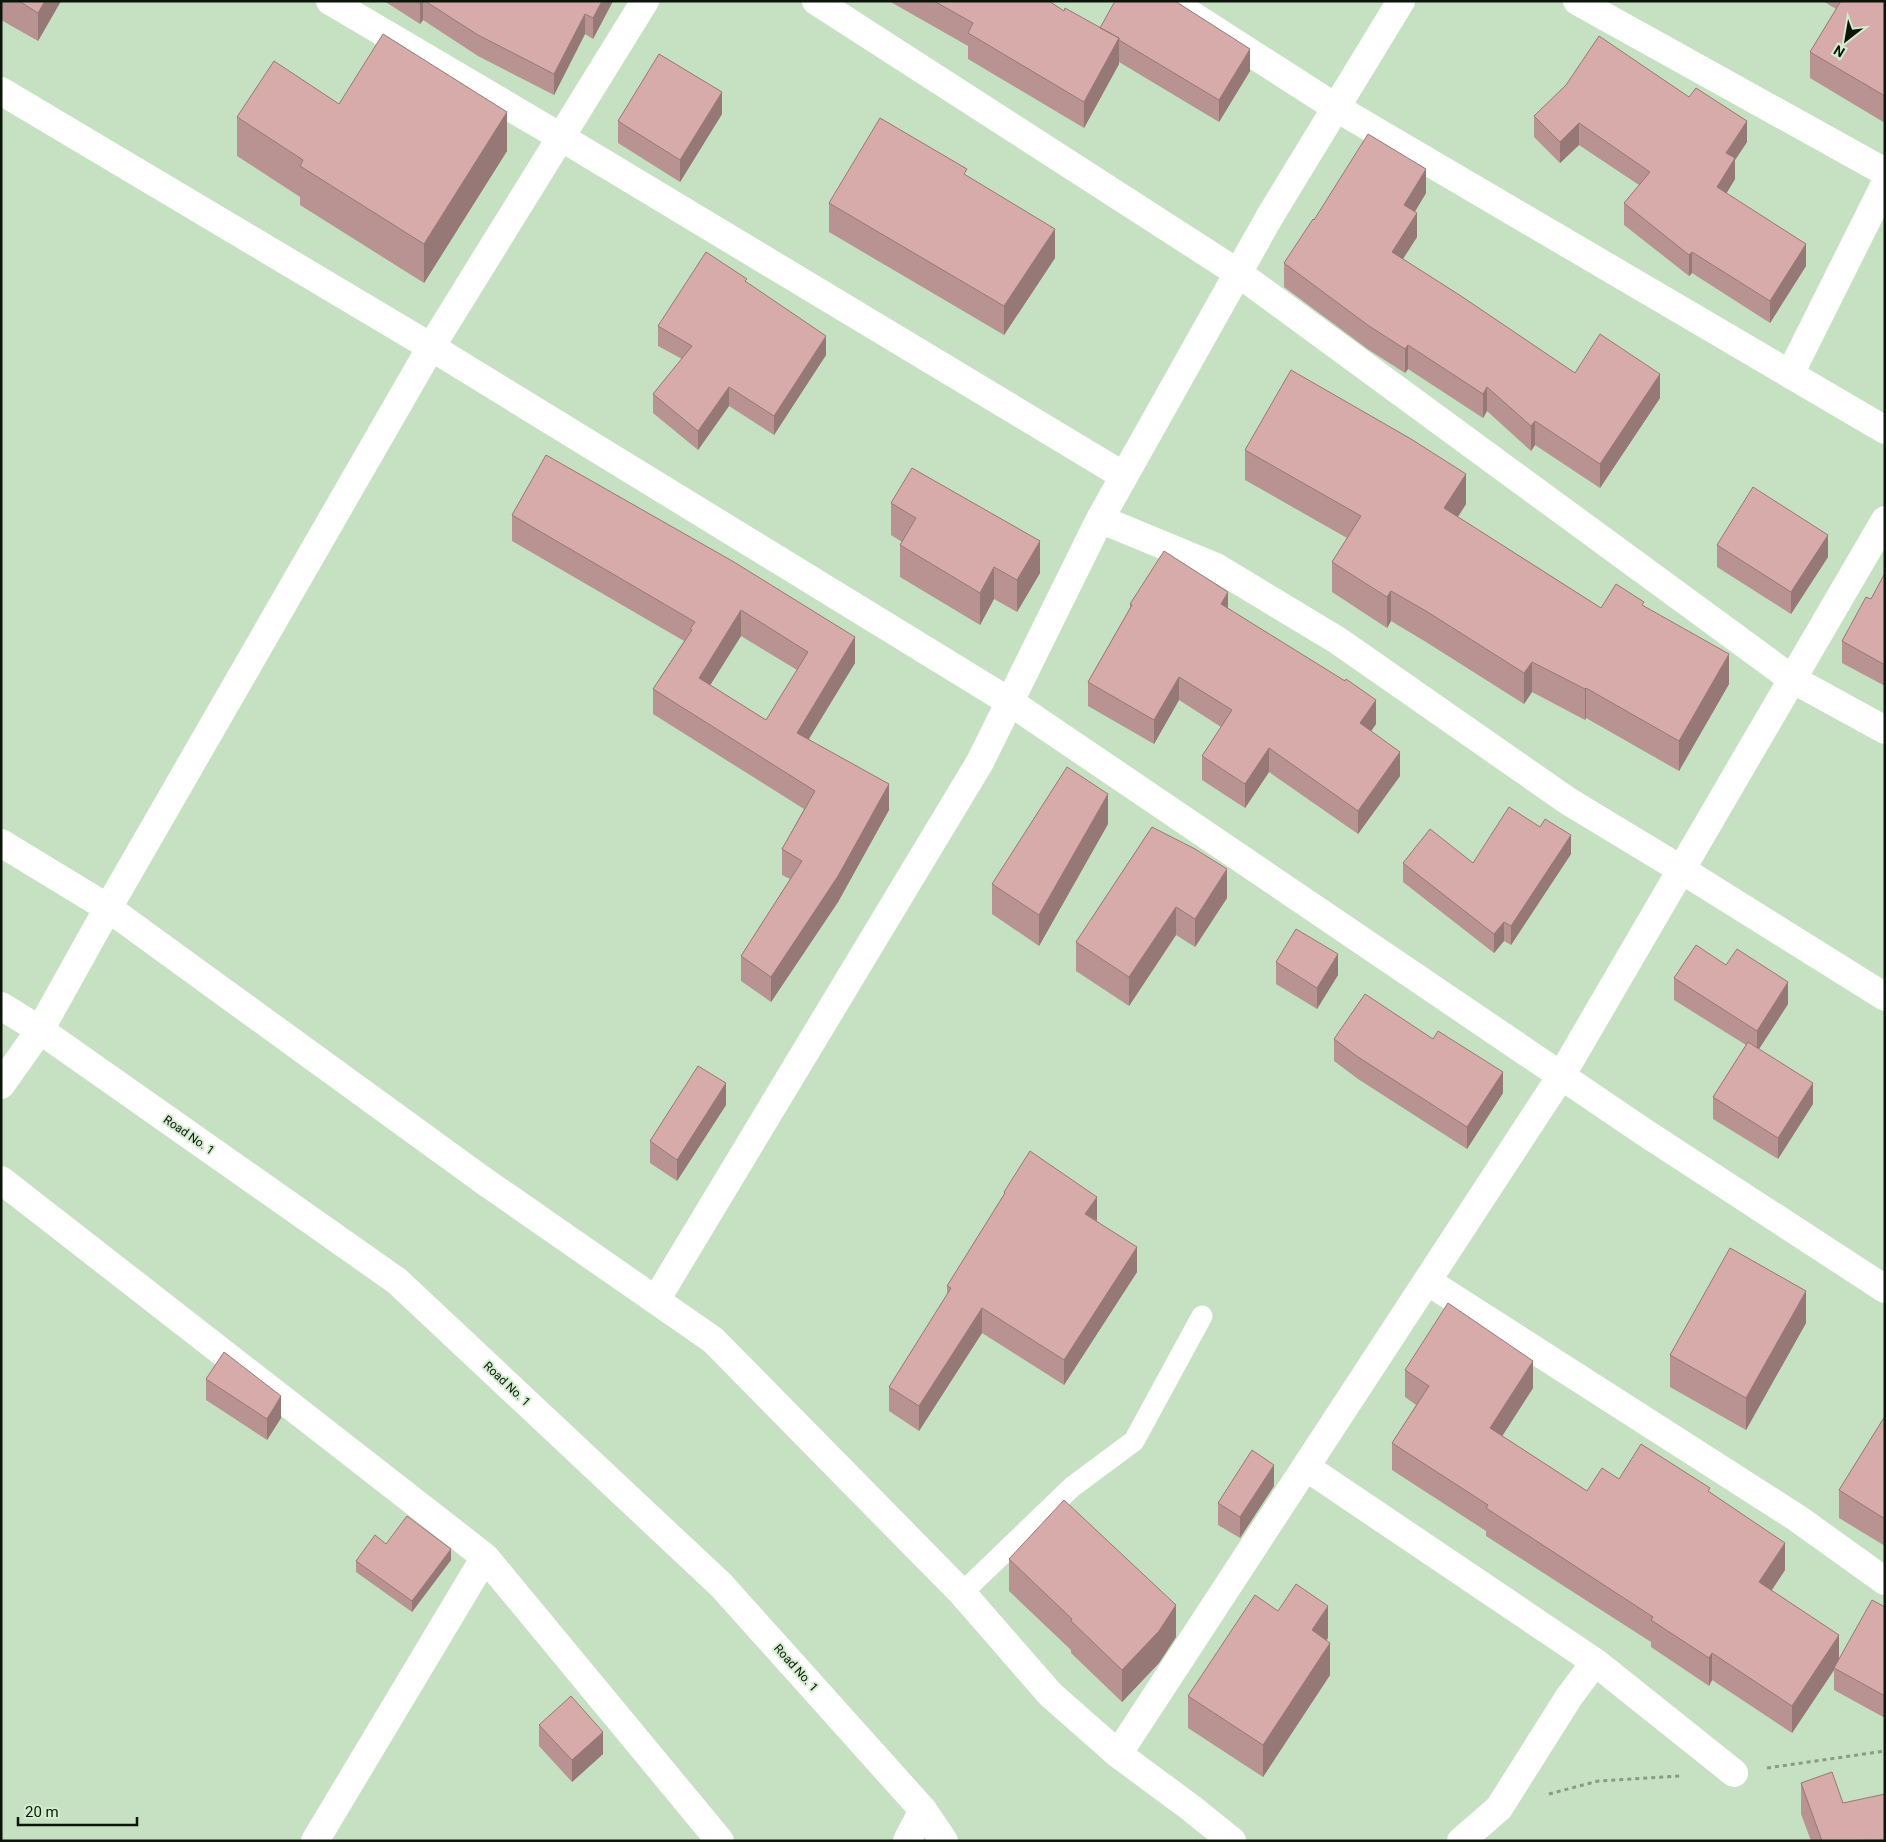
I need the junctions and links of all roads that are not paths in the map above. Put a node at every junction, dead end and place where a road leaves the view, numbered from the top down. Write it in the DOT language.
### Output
graph roads {
  1 [pos="330,1"];
  2 [pos="645,1"];
  3 [pos="816,1"];
  4 [pos="1170,1"];
  5 [pos="1401,1"];
  6 [pos="1577,1"];
  7 [pos="1,91"];
  8 [pos="1335,107"];
  9 [pos="561,137"];
  10 [pos="1885,172"];
  11 [pos="1885,184"];
  12 [pos="1238,273"];
  13 [pos="430,347"];
  14 [pos="1790,374"];
  15 [pos="1885,430"];
  16 [pos="1124,476"];
  17 [pos="1100,519"];
  18 [pos="1885,520"];
  19 [pos="1792,679"];
  20 [pos="1010,702"];
  21 [pos="1885,730"];
  22 [pos="1,843"];
  23 [pos="1682,870"];
  24 [pos="108,908"];
  25 [pos="1885,997"];
  26 [pos="1,1006"];
  27 [pos="40,1030"];
  28 [pos="1561,1076"];
  29 [pos="1,1085"];
  30 [pos="1,1180"];
  31 [pos="1427,1281"];
  32 [pos="1885,1289"];
  33 [pos="656,1300"];
  34 [pos="1202,1316"];
  35 [pos="1306,1467"];
  36 [pos="485,1557"];
  37 [pos="1885,1581"];
  38 [pos="962,1593"];
  39 [pos="1595,1662"];
  40 [pos="1118,1754"];
  41 [pos="1734,1773"];
  42 [pos="923,1810"];
  43 [pos="315,1841"];
  44 [pos="720,1841"];
  45 [pos="907,1841"];
  46 [pos="944,1841"];
  47 [pos="1232,1841"];
  48 [pos="1461,1841"];
  1 -- 9 [label="main road"];
  2 -- 9 [label="main road"];
  3 -- 12 [label="main road"];
  4 -- 8 [label="main road"];
  5 -- 8 [label="main road"];
  6 -- 10 [label="main road"];
  7 -- 13 [label="main road"];
  8 -- 12 [label="main road"];
  8 -- 14 [label="main road"];
  9 -- 13 [label="main road"];
  9 -- 16 [label="main road"];
  11 -- 14 [label="main road"];
  12 -- 16 [label="main road"];
  12 -- 19 [label="main road"];
  13 -- 20 [label="main road"];
  13 -- 24 [label="main road"];
  14 -- 15 [label="main road"];
  16 -- 17 [label="main road"];
  17 -- 20 [label="main road"];
  17 -- 23 [label="main road"];
  18 -- 19 [label="main road"];
  19 -- 21 [label="main road"];
  19 -- 23 [label="main road"];
  20 -- 28 [label="main road"];
  20 -- 33 [label="main road"];
  22 -- 24 [label="main road"];
  23 -- 25 [label="main road"];
  23 -- 28 [label="main road"];
  24 -- 27 [label="main road"];
  24 -- 33 [label="main road"];
  26 -- 27 [label="main road, Road No. 1"];
  27 -- 29 [label="main road"];
  27 -- 42 [label="main road, Road No. 1"];
  28 -- 31 [label="main road"];
  28 -- 32 [label="main road"];
  30 -- 36 [label="main road"];
  31 -- 35 [label="main road"];
  31 -- 37 [label="main road"];
  33 -- 38 [label="main road"];
  34 -- 38 [label="lane"];
  35 -- 39 [label="main road"];
  35 -- 40 [label="main road"];
  36 -- 43 [label="main road"];
  36 -- 44 [label="main road"];
  38 -- 40 [label="main road"];
  39 -- 41 [label="main road"];
  39 -- 48 [label="main road"];
  40 -- 47 [label="main road"];
  42 -- 45 [label="main road"];
  42 -- 46 [label="main road, Road No. 1"];
}
